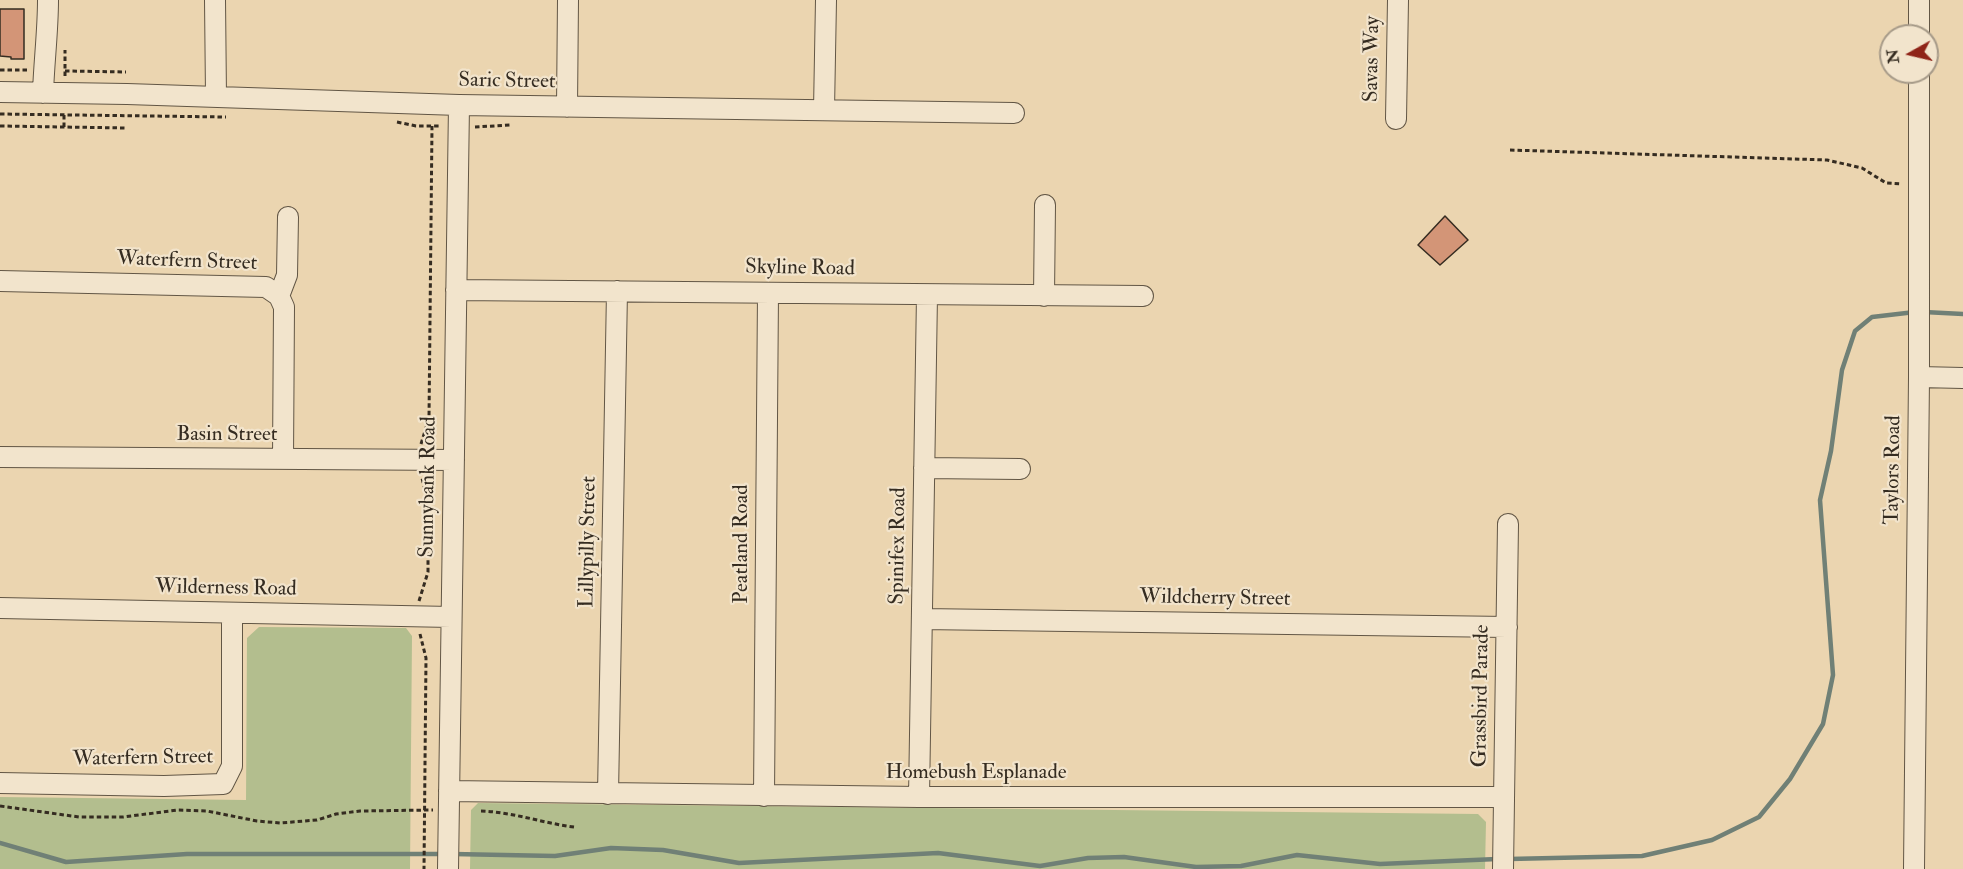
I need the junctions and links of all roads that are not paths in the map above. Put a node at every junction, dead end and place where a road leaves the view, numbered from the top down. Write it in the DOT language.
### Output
graph roads {
  1 [pos="48,0"];
  2 [pos="215,0"];
  3 [pos="568,0"];
  4 [pos="826,0"];
  5 [pos="1398,0"];
  6 [pos="1919,0"];
  7 [pos="1919,24"];
  8 [pos="1919,84"];
  9 [pos="0,92"];
  10 [pos="53,93"];
  11 [pos="216,96"];
  12 [pos="459,105"];
  13 [pos="567,107"];
  14 [pos="824,110"];
  15 [pos="1014,113"];
  16 [pos="1396,119"];
  17 [pos="1045,205"];
  18 [pos="288,217"];
  19 [pos="0,281"];
  20 [pos="456,290"];
  21 [pos="617,291"];
  22 [pos="768,293"];
  23 [pos="927,295"];
  24 [pos="279,296"];
  25 [pos="1044,296"];
  26 [pos="1143,296"];
  27 [pos="1918,377"];
  28 [pos="1963,378"];
  29 [pos="0,457"];
  30 [pos="283,459"];
  31 [pos="454,460"];
  32 [pos="924,468"];
  33 [pos="1020,469"];
  34 [pos="1508,524"];
  35 [pos="0,609"];
  36 [pos="232,613"];
  37 [pos="451,617"];
  38 [pos="922,619"];
  39 [pos="1507,627"];
  40 [pos="0,783"];
  41 [pos="608,794"];
  42 [pos="764,796"];
  43 [pos="919,797"];
  44 [pos="1504,797"];
  45 [pos="449,800"];
  46 [pos="448,869"];
  47 [pos="1503,869"];
  48 [pos="1914,869"];
  1 -- 10 [label="street"];
  2 -- 11 [label="street"];
  3 -- 13 [label="street"];
  4 -- 14 [label="street"];
  5 -- 16 [label="street, Savas Way"];
  6 -- 7 [label="street"];
  8 -- 27 [label="street, Taylors Road"];
  9 -- 10 [label="street, Saric Street"];
  10 -- 11 [label="street, Saric Street"];
  11 -- 12 [label="street, Saric Street"];
  12 -- 13 [label="street, Saric Street"];
  12 -- 20 [label="street, Sunnybank Road"];
  13 -- 14 [label="street, Saric Street"];
  14 -- 15 [label="street, Saric Street"];
  17 -- 25 [label="street"];
  18 -- 24 [label="street"];
  19 -- 24 [label="street, Waterfern Street"];
  20 -- 21 [label="street, Skyline Road"];
  20 -- 31 [label="street, Sunnybank Road"];
  21 -- 22 [label="street, Skyline Road"];
  21 -- 41 [label="street, Lillypilly Street"];
  22 -- 23 [label="street, Skyline Road"];
  22 -- 42 [label="street, Peatland Road"];
  23 -- 25 [label="street, Skyline Road"];
  23 -- 32 [label="street, Spinifex Road"];
  24 -- 30 [label="street, Waterfern Street"];
  25 -- 26 [label="street, Skyline Road"];
  27 -- 28 [label="street"];
  27 -- 48 [label="street, Taylors Road"];
  29 -- 30 [label="street, Basin Street"];
  30 -- 31 [label="street, Basin Street"];
  31 -- 37 [label="street, Sunnybank Road"];
  32 -- 33 [label="street"];
  32 -- 38 [label="street, Spinifex Road"];
  34 -- 39 [label="street, Grassbird Parade"];
  35 -- 36 [label="street, Wilderness Road"];
  36 -- 37 [label="street, Wilderness Road"];
  36 -- 40 [label="street, Waterfern Street"];
  37 -- 45 [label="street, Sunnybank Road"];
  38 -- 39 [label="street, Wildcherry Street"];
  38 -- 43 [label="street, Spinifex Road"];
  39 -- 44 [label="street, Grassbird Parade"];
  41 -- 42 [label="street, Homebush Esplanade"];
  41 -- 45 [label="street, Homebush Esplanade"];
  42 -- 43 [label="street, Homebush Esplanade"];
  43 -- 44 [label="street, Homebush Esplanade"];
  44 -- 47 [label="street, Grassbird Parade"];
  45 -- 46 [label="street, Sunnybank Road"];
}
